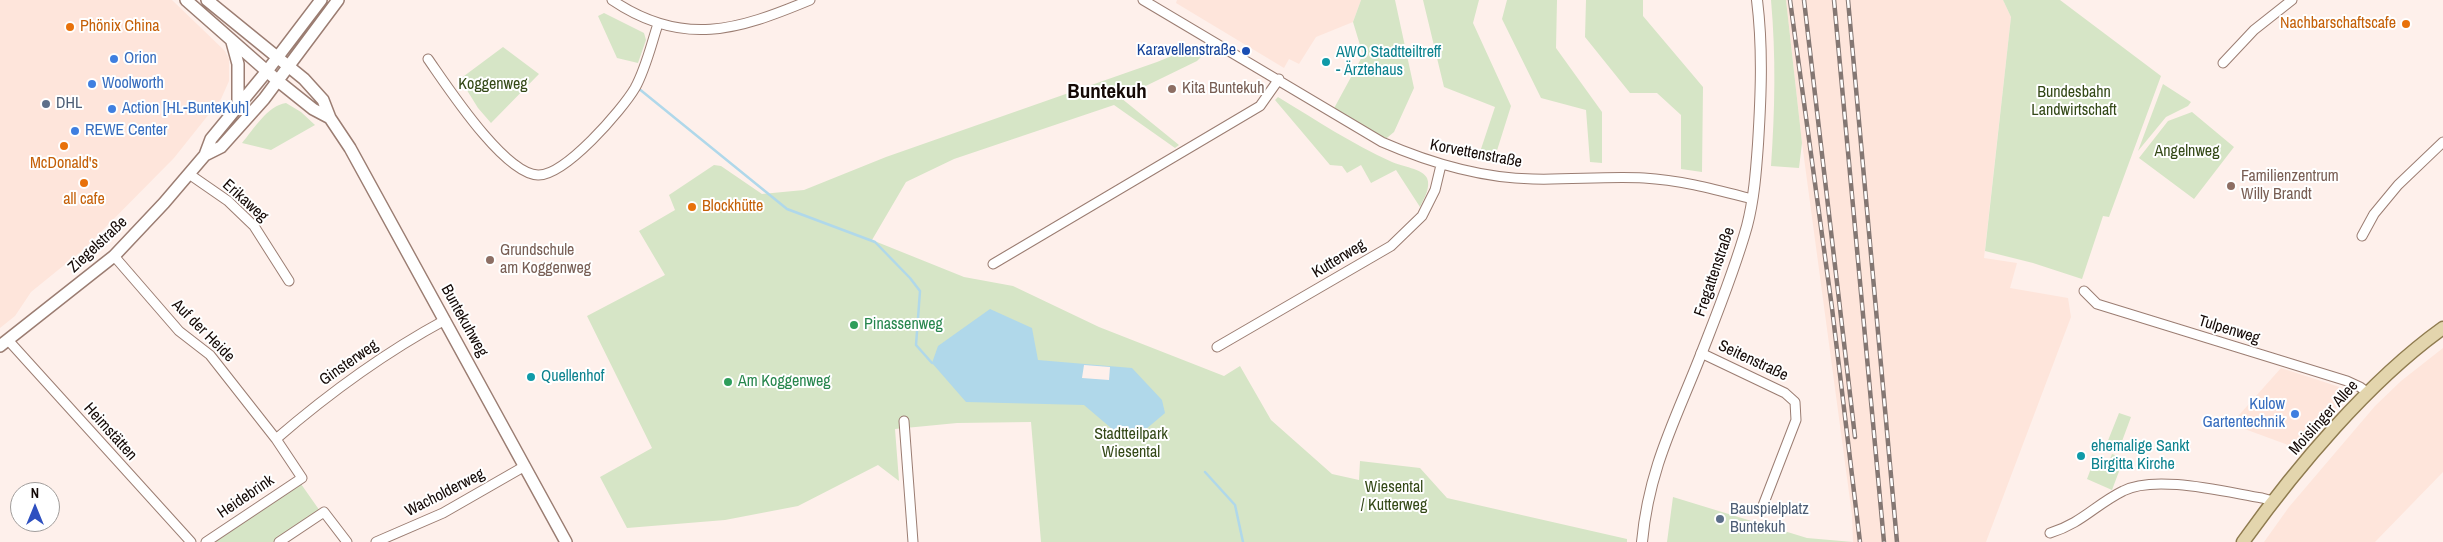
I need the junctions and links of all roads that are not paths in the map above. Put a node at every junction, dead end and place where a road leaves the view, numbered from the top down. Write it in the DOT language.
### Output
graph roads {
  1 [pos="186,0"];
  2 [pos="207,0"];
  3 [pos="321,0"];
  4 [pos="338,0"];
  5 [pos="612,0"];
  6 [pos="810,0"];
  7 [pos="1144,0"];
  8 [pos="1757,0"];
  9 [pos="2292,0"];
  10 [pos="1156,3"];
  11 [pos="658,24"];
  12 [pos="231,40"];
  13 [pos="278,57"];
  14 [pos="428,59"];
  15 [pos="2223,63"];
  16 [pos="290,66"];
  17 [pos="267,71"];
  18 [pos="1279,79"];
  19 [pos="278,81"];
  20 [pos="238,105"];
  21 [pos="330,118"];
  22 [pos="2443,142"];
  23 [pos="205,155"];
  24 [pos="1441,165"];
  25 [pos="189,174"];
  26 [pos="1752,199"];
  27 [pos="2362,236"];
  28 [pos="114,256"];
  29 [pos="993,264"];
  30 [pos="289,281"];
  31 [pos="2084,291"];
  32 [pos="445,320"];
  33 [pos="2443,328"];
  34 [pos="4,343"];
  35 [pos="1217,347"];
  36 [pos="1702,354"];
  37 [pos="2368,393"];
  38 [pos="904,421"];
  39 [pos="276,439"];
  40 [pos="525,466"];
  41 [pos="302,478"];
  42 [pos="2273,501"];
  43 [pos="1762,508"];
  44 [pos="2050,533"];
  45 [pos="191,542"];
  46 [pos="206,542"];
  47 [pos="280,542"];
  48 [pos="348,542"];
  49 [pos="376,542"];
  50 [pos="566,542"];
  51 [pos="913,542"];
  52 [pos="1642,542"];
  53 [pos="2244,542"];
  1 -- 12 [label="main road, Buntekuhweg"];
  2 -- 13 [label="main road, Buntekuhweg"];
  3 -- 13 [label="main road, Ziegelstraße"];
  4 -- 16 [label="main road, Ziegelstraße"];
  5 -- 11 [label="street"];
  6 -- 11 [label="street"];
  7 -- 10 [label="street, Korvettenstraße"];
  8 -- 26 [label="street, Fregattenstraße"];
  9 -- 15 [label="street"];
  10 -- 18 [label="street, Korvettenstraße"];
  11 -- 14 [label="street"];
  12 -- 17 [label="main road, Buntekuhweg"];
  12 -- 20 [label="main road"];
  13 -- 16 [label="main road, Buntekuhweg"];
  13 -- 17 [label="main road, Ziegelstraße"];
  16 -- 19 [label="main road, Ziegelstraße"];
  16 -- 21 [label="main road, Buntekuhweg"];
  17 -- 19 [label="main road, Buntekuhweg"];
  17 -- 20 [label="main road, Ziegelstraße"];
  18 -- 24 [label="street, Korvettenstraße"];
  18 -- 29 [label="street"];
  19 -- 21 [label="main road, Buntekuhweg"];
  19 -- 23 [label="main road, Ziegelstraße"];
  20 -- 23 [label="main road, Ziegelstraße"];
  21 -- 32 [label="main road, Buntekuhweg"];
  22 -- 27 [label="street"];
  23 -- 25 [label="main road, Ziegelstraße"];
  24 -- 26 [label="street, Korvettenstraße"];
  24 -- 35 [label="street, Kutterweg"];
  25 -- 28 [label="main road, Ziegelstraße"];
  25 -- 30 [label="street, Erikaweg"];
  26 -- 36 [label="street, Fregattenstraße"];
  28 -- 34 [label="main road, Ziegelstraße"];
  28 -- 39 [label="street, Auf der Heide"];
  31 -- 37 [label="street, Tulpenweg"];
  32 -- 39 [label="street, Ginsterweg"];
  32 -- 40 [label="main road, Buntekuhweg"];
  33 -- 37 [label="main road, Moislinger Allee"];
  34 -- 45 [label="street, Heimstätten"];
  36 -- 43 [label="street, Seitenstraße"];
  36 -- 52 [label="street, Fregattenstraße"];
  37 -- 42 [label="main road, Moislinger Allee"];
  38 -- 51 [label="street"];
  39 -- 41 [label="street, Auf der Heide"];
  40 -- 49 [label="street, Wacholderweg"];
  40 -- 50 [label="main road, Buntekuhweg"];
  41 -- 46 [label="street, Heidebrink"];
  42 -- 44 [label="street"];
  42 -- 53 [label="main road, Moislinger Allee"];
  47 -- 48 [label="street"];
}
